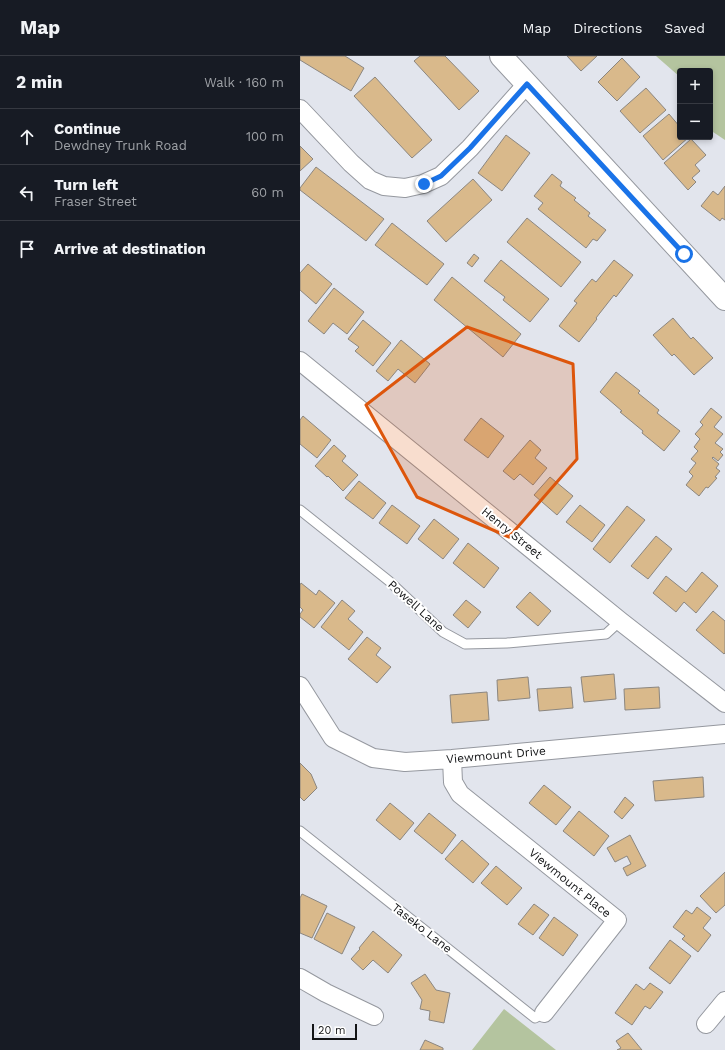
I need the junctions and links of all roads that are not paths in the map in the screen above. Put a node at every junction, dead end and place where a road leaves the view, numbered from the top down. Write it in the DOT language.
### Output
graph roads {
  1 [pos="501,56"];
  2 [pos="527,84"];
  3 [pos="300,109"];
  4 [pos="725,300"];
  5 [pos="300,361"];
  6 [pos="300,510"];
  7 [pos="620,621"];
  8 [pos="300,686"];
  9 [pos="725,703"];
  10 [pos="725,734"];
  11 [pos="452,760"];
  12 [pos="300,832"];
  13 [pos="300,978"];
  14 [pos="725,1002"];
  15 [pos="544,1013"];
  16 [pos="374,1016"];
  17 [pos="706,1024"];
  1 -- 2 [label="main road"];
  2 -- 3 [label="street"];
  2 -- 4 [label="main road"];
  5 -- 7 [label="street, Henry Street"];
  6 -- 7 [label="lane, Powell Lane"];
  7 -- 9 [label="street, Henry Street"];
  8 -- 11 [label="street, Viewmount Drive"];
  10 -- 11 [label="street, Viewmount Drive"];
  11 -- 15 [label="street, Viewmount Place"];
  12 -- 15 [label="lane, Taseko Lane"];
  13 -- 16 [label="street"];
  14 -- 17 [label="street"];
}
